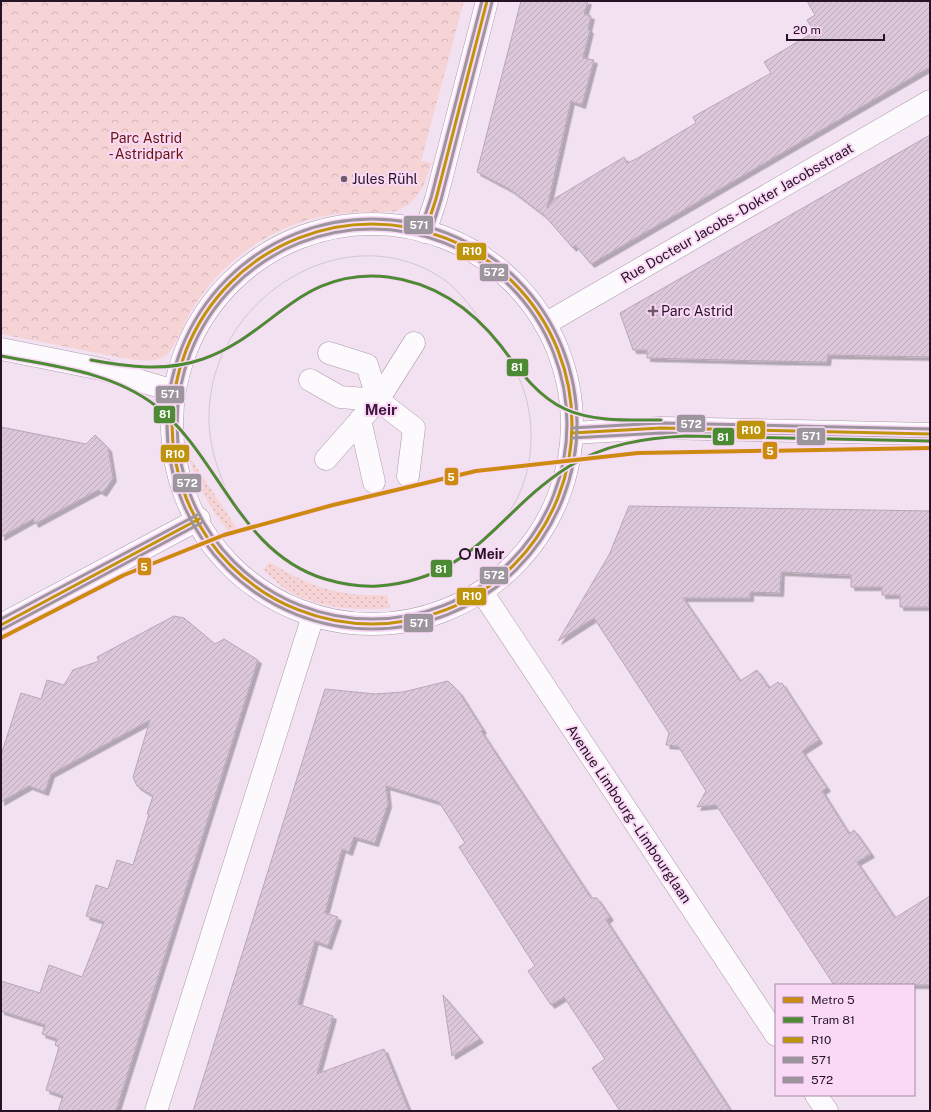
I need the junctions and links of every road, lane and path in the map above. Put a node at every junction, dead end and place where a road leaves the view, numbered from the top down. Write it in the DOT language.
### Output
graph roads {
  1 [pos="486,1"];
  2 [pos="930,101"];
  3 [pos="425,232"];
  4 [pos="544,324"];
  5 [pos="414,343"];
  6 [pos="1,349"];
  7 [pos="329,353"];
  8 [pos="310,380"];
  9 [pos="174,391"];
  10 [pos="378,400"];
  11 [pos="360,420"];
  12 [pos="572,433"];
  13 [pos="930,434"];
  14 [pos="326,459"];
  15 [pos="408,476"];
  16 [pos="374,482"];
  17 [pos="199,519"];
  18 [pos="482,592"];
  19 [pos="313,616"];
  20 [pos="1,625"];
  21 [pos="775,1033"];
  22 [pos="817,1096"];
  23 [pos="156,1111"];
  24 [pos="827,1111"];
  1 -- 3 [label="street"];
  2 -- 4 [label="street, Rue Docteur Jacobs - Dokter Jacobsstraat"];
  3 -- 4 [label="street"];
  3 -- 9 [label="street"];
  4 -- 12 [label="street"];
  5 -- 10 [label="street"];
  6 -- 9 [label="street"];
  7 -- 10 [label="street"];
  8 -- 10 [label="street"];
  9 -- 17 [label="street"];
  10 -- 11 [label="street"];
  10 -- 15 [label="street"];
  11 -- 14 [label="street"];
  11 -- 16 [label="street"];
  12 -- 13 [label="street"];
  12 -- 18 [label="street"];
  17 -- 19 [label="street"];
  17 -- 20 [label="street"];
  18 -- 19 [label="street"];
  18 -- 21 [label="street, Avenue Limbourg - Limbourglaan"];
  19 -- 23 [label="street"];
  22 -- 24 [label="street"];
}
